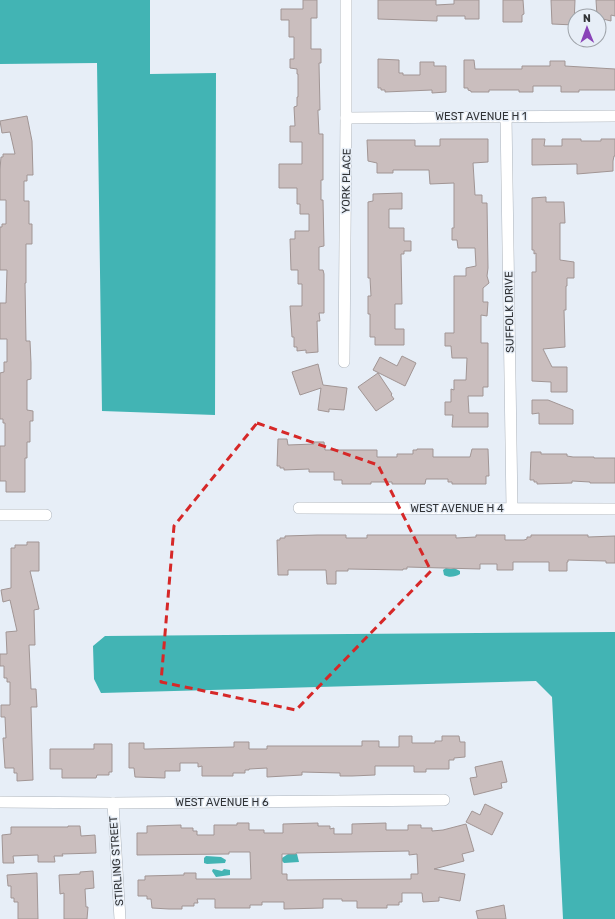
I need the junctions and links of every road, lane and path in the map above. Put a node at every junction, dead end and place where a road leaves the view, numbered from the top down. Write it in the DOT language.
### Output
graph roads {
  1 [pos="346,0"];
  2 [pos="506,116"];
  3 [pos="615,116"];
  4 [pos="346,118"];
  5 [pos="344,362"];
  6 [pos="299,508"];
  7 [pos="512,508"];
  8 [pos="615,509"];
  9 [pos="0,515"];
  10 [pos="46,515"];
  11 [pos="444,800"];
  12 [pos="0,802"];
  13 [pos="113,803"];
  14 [pos="120,919"];
  1 -- 4 [label="street, YORK PLACE"];
  2 -- 3 [label="street, WEST AVENUE H 1"];
  2 -- 4 [label="street, WEST AVENUE H 1"];
  2 -- 7 [label="street, SUFFOLK DRIVE"];
  4 -- 5 [label="street, YORK PLACE"];
  6 -- 7 [label="street, WEST AVENUE H 4"];
  7 -- 8 [label="street, WEST AVENUE H 4"];
  9 -- 10 [label="street"];
  11 -- 13 [label="street, WEST AVENUE H 6"];
  12 -- 13 [label="street, WEST AVENUE H 6"];
  13 -- 14 [label="street, STIRLING STREET"];
}
